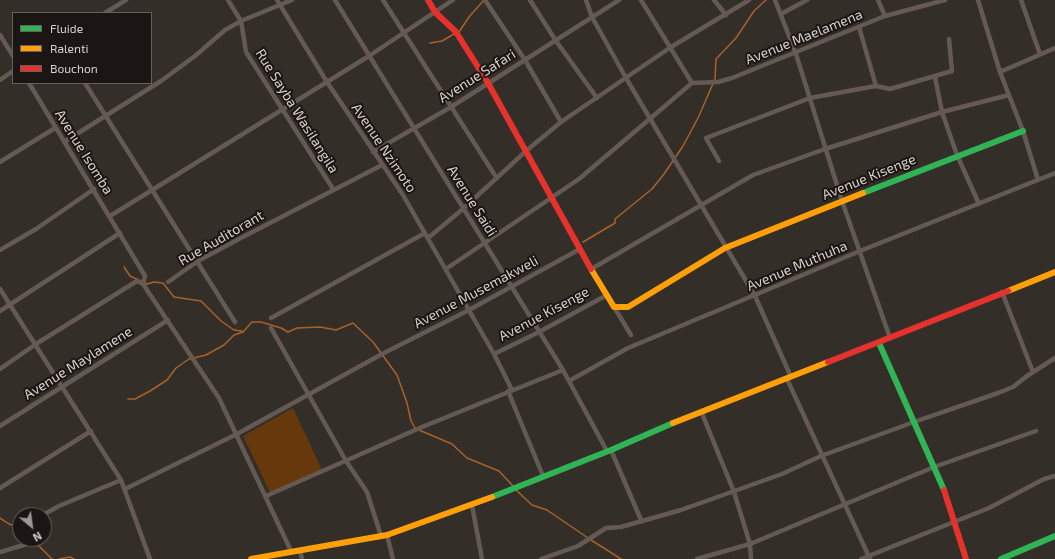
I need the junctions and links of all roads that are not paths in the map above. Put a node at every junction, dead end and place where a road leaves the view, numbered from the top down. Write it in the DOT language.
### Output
graph roads {
  1 [pos="126,0"];
  2 [pos="228,0"];
  3 [pos="277,0"];
  4 [pos="292,0"];
  5 [pos="335,0"];
  6 [pos="383,0"];
  7 [pos="428,0"];
  8 [pos="453,0"];
  9 [pos="486,0"];
  10 [pos="530,0"];
  11 [pos="586,0"];
  12 [pos="620,0"];
  13 [pos="641,0"];
  14 [pos="714,0"];
  15 [pos="749,0"];
  16 [pos="775,0"];
  17 [pos="807,0"];
  18 [pos="878,0"];
  19 [pos="945,0"];
  20 [pos="978,0"];
  21 [pos="1021,0"];
  22 [pos="280,5"];
  23 [pos="107,12"];
  24 [pos="435,12"];
  25 [pos="726,14"];
  26 [pos="781,14"];
  27 [pos="885,16"];
  28 [pos="592,17"];
  29 [pos="241,21"];
  30 [pos="859,27"];
  31 [pos="405,32"];
  32 [pos="0,34"];
  33 [pos="949,38"];
  34 [pos="556,41"];
  35 [pos="671,47"];
  36 [pos="1055,48"];
  37 [pos="12,54"];
  38 [pos="796,54"];
  39 [pos="1040,54"];
  40 [pos="369,56"];
  41 [pos="525,60"];
  42 [pos="12,72"];
  43 [pos="1000,72"];
  44 [pos="935,77"];
  45 [pos="626,78"];
  46 [pos="0,80"];
  47 [pos="326,82"];
  48 [pos="488,83"];
  49 [pos="692,83"];
  50 [pos="30,84"];
  51 [pos="86,84"];
  52 [pos="876,86"];
  53 [pos="1009,95"];
  54 [pos="597,98"];
  55 [pos="810,98"];
  56 [pos="451,106"];
  57 [pos="282,110"];
  58 [pos="942,112"];
  59 [pos="105,115"];
  60 [pos="650,119"];
  61 [pos="561,122"];
  62 [pos="55,128"];
  63 [pos="412,128"];
  64 [pos="1022,132"];
  65 [pos="64,142"];
  66 [pos="825,149"];
  67 [pos="526,151"];
  68 [pos="374,152"];
  69 [pos="957,155"];
  70 [pos="719,161"];
  71 [pos="0,162"];
  72 [pos="382,165"];
  73 [pos="1055,173"];
  74 [pos="496,177"];
  75 [pos="1038,180"];
  76 [pos="94,189"];
  77 [pos="333,189"];
  78 [pos="153,191"];
  79 [pos="551,199"];
  80 [pos="842,201"];
  81 [pos="979,204"];
  82 [pos="700,205"];
  83 [pos="464,208"];
  84 [pos="110,216"];
  85 [pos="120,233"];
  86 [pos="425,233"];
  87 [pos="428,238"];
  88 [pos="485,243"];
  89 [pos="725,248"];
  90 [pos="580,249"];
  91 [pos="0,250"];
  92 [pos="860,251"];
  93 [pos="198,262"];
  94 [pos="593,268"];
  95 [pos="446,269"];
  96 [pos="1055,272"];
  97 [pos="143,281"];
  98 [pos="168,282"];
  99 [pos="511,286"];
  100 [pos="0,289"];
  101 [pos="1002,292"];
  102 [pos="607,295"];
  103 [pos="755,296"];
  104 [pos="10,305"];
  105 [pos="614,307"];
  106 [pos="469,310"];
  107 [pos="0,311"];
  108 [pos="271,318"];
  109 [pos="168,320"];
  110 [pos="235,322"];
  111 [pos="270,328"];
  112 [pos="538,332"];
  113 [pos="631,336"];
  114 [pos="890,338"];
  115 [pos="879,343"];
  116 [pos="36,344"];
  117 [pos="494,354"];
  118 [pos="1055,358"];
  119 [pos="0,369"];
  120 [pos="563,370"];
  121 [pos="1033,372"];
  122 [pos="789,378"];
  123 [pos="569,381"];
  124 [pos="62,387"];
  125 [pos="510,391"];
  126 [pos="308,395"];
  127 [pos="701,411"];
  128 [pos="914,422"];
  129 [pos="0,426"];
  130 [pos="91,431"];
  131 [pos="1036,431"];
  132 [pos="237,434"];
  133 [pos="609,450"];
  134 [pos="821,456"];
  135 [pos="346,461"];
  136 [pos="934,466"];
  137 [pos="543,476"];
  138 [pos="1055,476"];
  139 [pos="121,480"];
  140 [pos="0,488"];
  141 [pos="125,489"];
  142 [pos="734,492"];
  143 [pos="266,496"];
  144 [pos="472,505"];
  145 [pos="845,505"];
  146 [pos="52,510"];
  147 [pos="641,520"];
  148 [pos="955,522"];
  149 [pos="384,535"];
  150 [pos="1055,536"];
  151 [pos="750,544"];
  152 [pos="17,547"];
  153 [pos="300,550"];
  154 [pos="291,551"];
  155 [pos="0,552"];
  156 [pos="869,557"];
  157 [pos="1008,557"];
  158 [pos="150,559"];
  159 [pos="251,559"];
  160 [pos="302,559"];
  161 [pos="393,559"];
  162 [pos="482,559"];
  163 [pos="541,559"];
  164 [pos="697,559"];
  165 [pos="751,559"];
  166 [pos="861,559"];
  167 [pos="966,559"];
  168 [pos="1001,559"];
  1 -- 23 [label="street"];
  2 -- 29 [label="street, Rue Sayba Wasilangila"];
  3 -- 22 [label="street, Avenue Nzimoto"];
  4 -- 22 [label="street"];
  5 -- 40 [label="street, Avenue Saidi"];
  6 -- 31 [label="street"];
  7 -- 24 [label="street"];
  8 -- 24 [label="street"];
  9 -- 41 [label="street"];
  10 -- 34 [label="street"];
  11 -- 28 [label="street"];
  12 -- 28 [label="street, Avenue Safari"];
  13 -- 35 [label="street"];
  14 -- 25 [label="street"];
  15 -- 25 [label="street"];
  16 -- 26 [label="street"];
  17 -- 26 [label="street"];
  18 -- 27 [label="street"];
  19 -- 27 [label="street, Avenue Maelamena"];
  20 -- 43 [label="street"];
  21 -- 39 [label="street"];
  22 -- 29 [label="street"];
  22 -- 47 [label="street, Avenue Nzimoto"];
  24 -- 31 [label="street"];
  24 -- 48 [label="street"];
  25 -- 35 [label="street"];
  26 -- 38 [label="street"];
  27 -- 30 [label="street, Avenue Maelamena"];
  28 -- 34 [label="street, Avenue Safari"];
  28 -- 45 [label="street"];
  29 -- 57 [label="street, Rue Sayba Wasilangila"];
  29 -- 59 [label="street"];
  30 -- 38 [label="street, Avenue Maelamena"];
  30 -- 52 [label="street"];
  31 -- 40 [label="street"];
  31 -- 56 [label="street"];
  32 -- 37 [label="street"];
  33 -- 44 [label="street"];
  34 -- 41 [label="street, Avenue Safari"];
  34 -- 54 [label="street"];
  35 -- 45 [label="street"];
  35 -- 49 [label="street"];
  36 -- 39 [label="street"];
  38 -- 49 [label="street, Avenue Maelamena"];
  38 -- 55 [label="street"];
  39 -- 43 [label="street"];
  40 -- 47 [label="street"];
  40 -- 63 [label="street, Avenue Saidi"];
  41 -- 48 [label="street, Avenue Safari"];
  41 -- 61 [label="street"];
  42 -- 46 [label="street"];
  43 -- 53 [label="street"];
  44 -- 52 [label="street"];
  44 -- 58 [label="street"];
  45 -- 54 [label="street"];
  45 -- 60 [label="street"];
  47 -- 57 [label="street"];
  47 -- 68 [label="street, Avenue Nzimoto"];
  48 -- 56 [label="street, Avenue Safari"];
  48 -- 67 [label="street"];
  49 -- 60 [label="street"];
  50 -- 62 [label="street, Avenue Isomba"];
  51 -- 59 [label="street"];
  52 -- 55 [label="street"];
  53 -- 58 [label="street"];
  53 -- 64 [label="street"];
  54 -- 61 [label="street"];
  55 -- 66 [label="street"];
  55 -- 70 [label="street"];
  56 -- 63 [label="street, Avenue Safari"];
  56 -- 74 [label="street"];
  57 -- 77 [label="street, Rue Sayba Wasilangila"];
  57 -- 78 [label="street"];
  58 -- 66 [label="street"];
  58 -- 69 [label="street"];
  59 -- 65 [label="street"];
  59 -- 78 [label="street"];
  60 -- 79 [label="street"];
  60 -- 82 [label="street"];
  61 -- 67 [label="street"];
  62 -- 65 [label="street, Avenue Isomba"];
  62 -- 71 [label="street"];
  63 -- 68 [label="street, Avenue Safari"];
  63 -- 83 [label="street, Avenue Saidi"];
  64 -- 69 [label="street, Avenue Kisenge"];
  64 -- 75 [label="street"];
  65 -- 76 [label="street, Avenue Isomba"];
  66 -- 80 [label="street"];
  66 -- 82 [label="street"];
  67 -- 74 [label="street"];
  67 -- 79 [label="street"];
  68 -- 72 [label="street, Avenue Nzimoto"];
  69 -- 80 [label="street, Avenue Kisenge"];
  69 -- 81 [label="street"];
  72 -- 77 [label="street"];
  72 -- 86 [label="street, Avenue Nzimoto"];
  73 -- 75 [label="street, Avenue Muthuha"];
  74 -- 83 [label="street"];
  75 -- 81 [label="street, Avenue Muthuha"];
  76 -- 84 [label="street, Avenue Isomba"];
  76 -- 91 [label="street"];
  77 -- 93 [label="street, Rue Auditorant"];
  78 -- 84 [label="street"];
  78 -- 93 [label="street"];
  79 -- 88 [label="street"];
  79 -- 90 [label="street"];
  80 -- 89 [label="street, Avenue Kisenge"];
  80 -- 92 [label="street"];
  81 -- 92 [label="street, Avenue Muthuha"];
  82 -- 89 [label="street"];
  82 -- 94 [label="street"];
  83 -- 87 [label="street"];
  83 -- 88 [label="street, Avenue Saidi"];
  84 -- 85 [label="street, Avenue Isomba"];
  85 -- 97 [label="street, Avenue Isomba"];
  85 -- 104 [label="street"];
  86 -- 87 [label="street, Avenue Nzimoto"];
  86 -- 108 [label="street"];
  87 -- 95 [label="street, Avenue Nzimoto"];
  88 -- 95 [label="street"];
  88 -- 99 [label="street, Avenue Saidi"];
  89 -- 103 [label="street"];
  89 -- 105 [label="street, Avenue Kisenge"];
  90 -- 94 [label="street"];
  90 -- 99 [label="street, Avenue Musemakweli"];
  92 -- 103 [label="street, Avenue Muthuha"];
  92 -- 114 [label="street"];
  93 -- 98 [label="street, Rue Auditorant"];
  93 -- 110 [label="street"];
  94 -- 102 [label="street"];
  95 -- 106 [label="street, Avenue Nzimoto"];
  96 -- 101 [label="street"];
  97 -- 109 [label="street"];
  97 -- 116 [label="street"];
  99 -- 106 [label="street, Avenue Musemakweli"];
  99 -- 112 [label="street, Avenue Saidi"];
  100 -- 104 [label="street"];
  101 -- 114 [label="street"];
  101 -- 121 [label="street"];
  102 -- 105 [label="street"];
  102 -- 112 [label="street, Avenue Kisenge"];
  103 -- 122 [label="street"];
  103 -- 123 [label="street, Avenue Muthuha"];
  104 -- 107 [label="street"];
  104 -- 116 [label="street"];
  105 -- 113 [label="street"];
  106 -- 117 [label="street, Avenue Kisenge"];
  106 -- 126 [label="street, Avenue Musemakweli"];
  109 -- 124 [label="street, Avenue Maylamene"];
  109 -- 132 [label="street"];
  111 -- 126 [label="street"];
  112 -- 117 [label="street, Avenue Kisenge"];
  112 -- 120 [label="street, Avenue Saidi"];
  114 -- 115 [label="street"];
  115 -- 122 [label="street"];
  115 -- 128 [label="street"];
  116 -- 119 [label="street"];
  116 -- 124 [label="street"];
  117 -- 125 [label="street"];
  118 -- 121 [label="street"];
  120 -- 123 [label="street, Avenue Saidi"];
  120 -- 125 [label="street"];
  121 -- 128 [label="street"];
  122 -- 127 [label="street"];
  122 -- 134 [label="street"];
  123 -- 133 [label="street, Avenue Saidi"];
  124 -- 129 [label="street, Avenue Maylamene"];
  124 -- 130 [label="street"];
  125 -- 135 [label="street"];
  125 -- 137 [label="street"];
  126 -- 132 [label="street, Avenue Musemakweli"];
  126 -- 135 [label="street"];
  127 -- 133 [label="street"];
  127 -- 142 [label="street"];
  128 -- 134 [label="street"];
  128 -- 136 [label="street"];
  130 -- 139 [label="street"];
  130 -- 140 [label="street"];
  131 -- 136 [label="street"];
  132 -- 141 [label="street, Avenue Musemakweli"];
  132 -- 143 [label="street"];
  133 -- 137 [label="street"];
  133 -- 147 [label="street, Avenue Saidi"];
  134 -- 142 [label="street"];
  134 -- 145 [label="street"];
  135 -- 143 [label="street"];
  135 -- 149 [label="street"];
  136 -- 145 [label="street"];
  136 -- 148 [label="street"];
  137 -- 144 [label="street"];
  138 -- 148 [label="street"];
  139 -- 141 [label="street"];
  139 -- 146 [label="street"];
  141 -- 158 [label="street"];
  142 -- 147 [label="street"];
  142 -- 151 [label="street"];
  143 -- 154 [label="street"];
  144 -- 149 [label="street"];
  144 -- 162 [label="street"];
  145 -- 151 [label="street"];
  145 -- 156 [label="street"];
  147 -- 163 [label="street"];
  148 -- 156 [label="street"];
  148 -- 167 [label="street"];
  149 -- 153 [label="street"];
  149 -- 161 [label="street"];
  150 -- 157 [label="street"];
  151 -- 164 [label="street"];
  151 -- 165 [label="street"];
  152 -- 155 [label="street"];
  153 -- 154 [label="street"];
  153 -- 160 [label="street"];
  154 -- 159 [label="street"];
  156 -- 166 [label="street"];
  157 -- 168 [label="street"];
}
